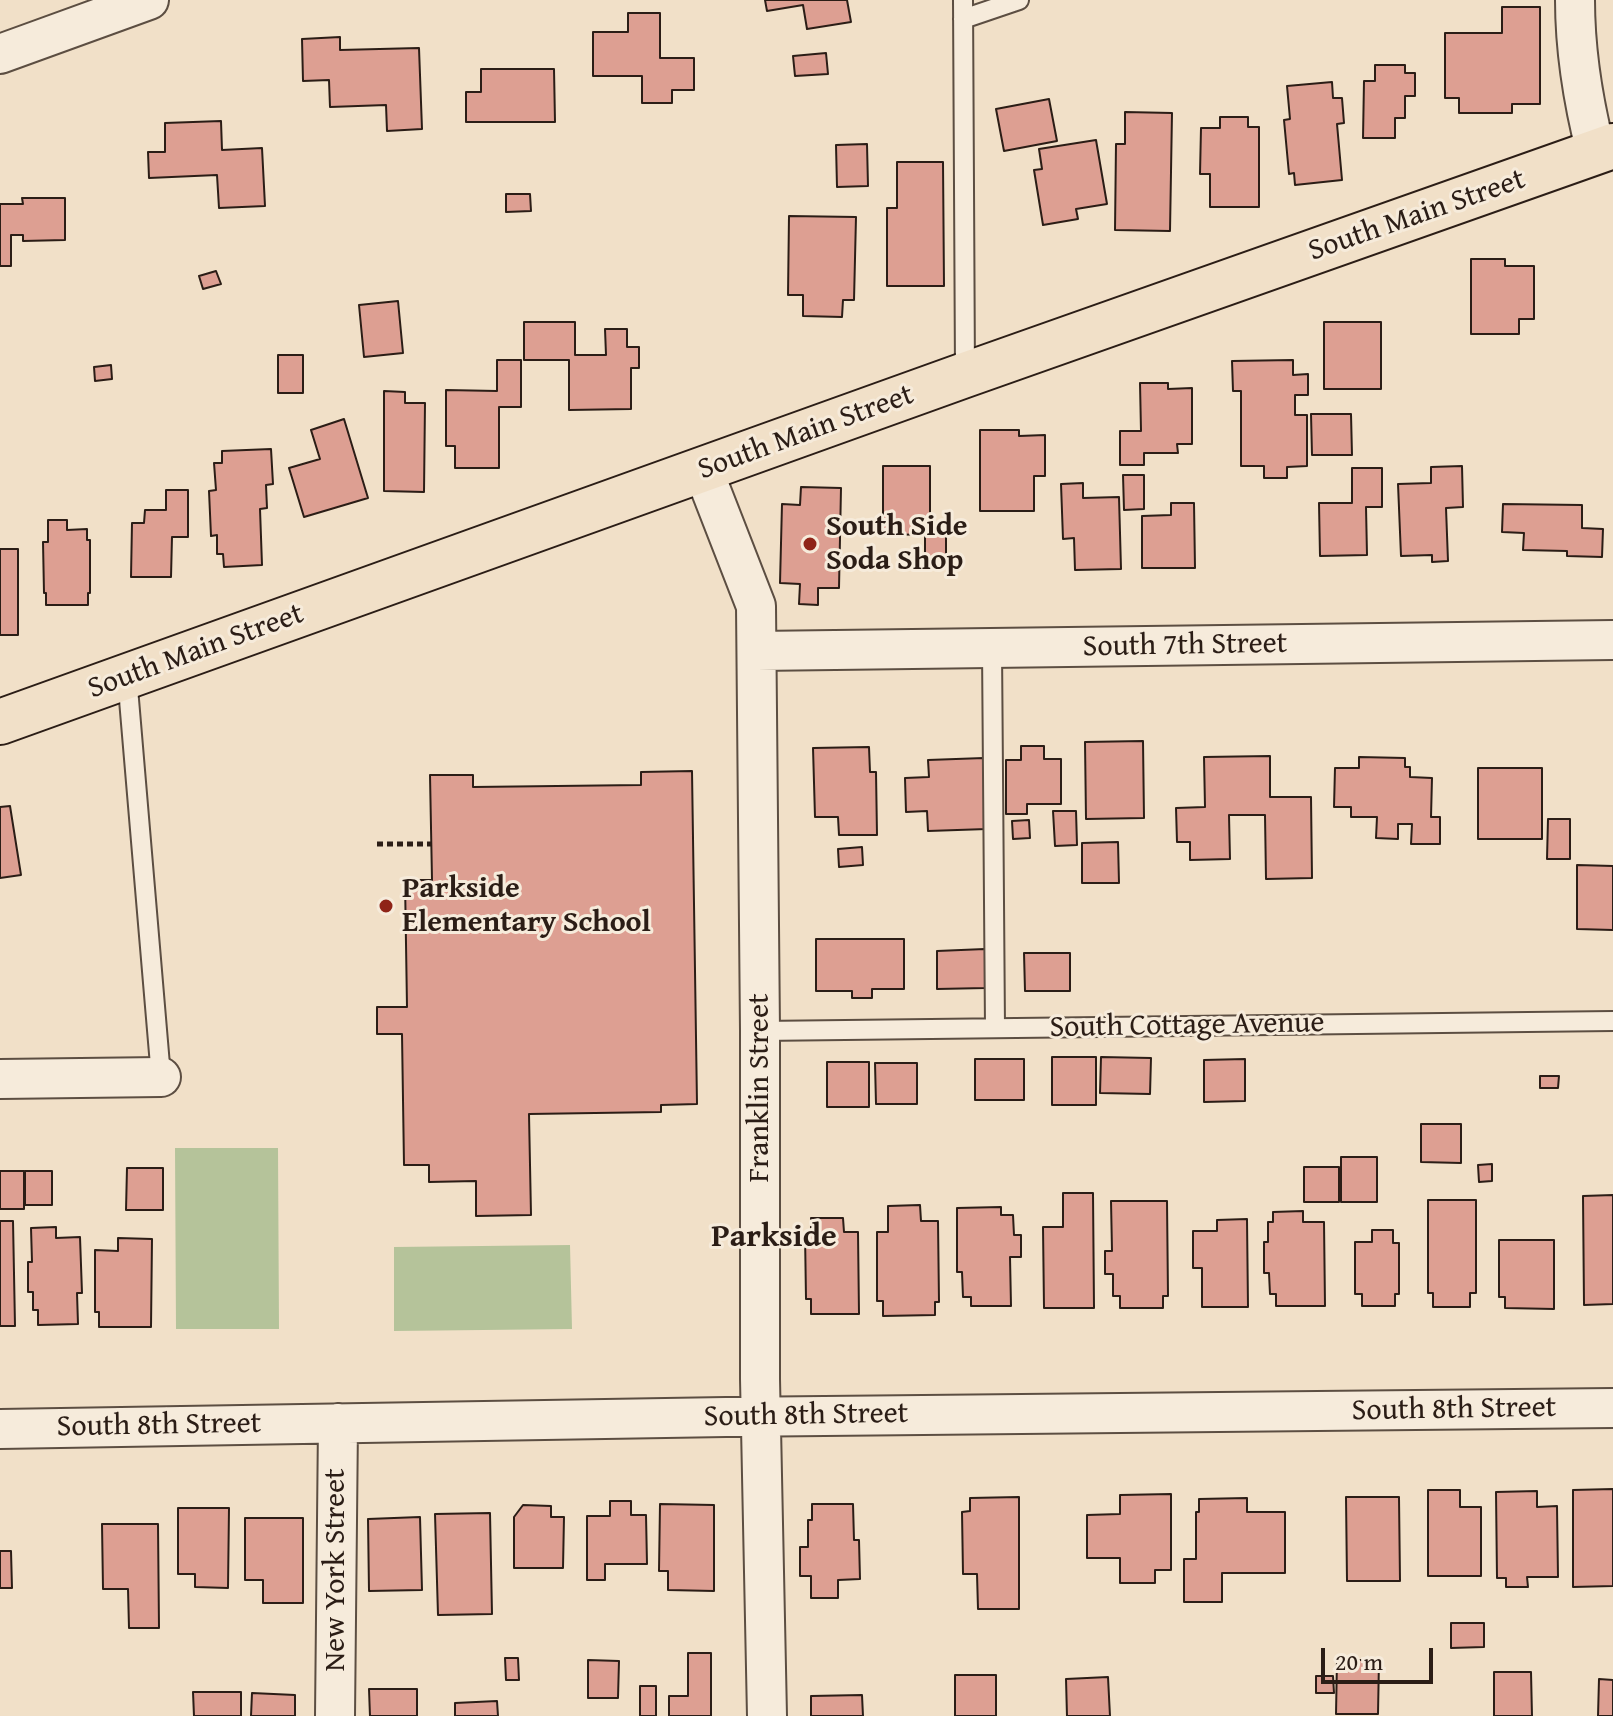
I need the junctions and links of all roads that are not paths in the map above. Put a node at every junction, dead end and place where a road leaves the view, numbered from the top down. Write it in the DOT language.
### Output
graph roads {
  1 [pos="149,0"];
  2 [pos="1019,0"];
  3 [pos="1575,0"];
  4 [pos="963,10"];
  5 [pos="0,54"];
  6 [pos="1604,149"];
  7 [pos="965,375"];
  8 [pos="703,470"];
  9 [pos="1613,640"];
  10 [pos="992,648"];
  11 [pos="757,651"];
  12 [pos="127,676"];
  13 [pos="0,722"];
  14 [pos="1613,1021"];
  15 [pos="995,1028"];
  16 [pos="760,1031"];
  17 [pos="161,1077"];
  18 [pos="0,1079"];
  19 [pos="1613,1408"];
  20 [pos="761,1417"];
  21 [pos="338,1423"];
  22 [pos="0,1429"];
  23 [pos="335,1716"];
  24 [pos="767,1716"];
  1 -- 5 [label="street"];
  2 -- 4 [label="lane"];
  3 -- 6 [label="street"];
  4 -- 7 [label="lane"];
  6 -- 7 [label="main road, South Main Street"];
  7 -- 8 [label="main road, South Main Street"];
  8 -- 11 [label="street, Franklin Street"];
  8 -- 12 [label="main road, South Main Street"];
  9 -- 10 [label="street, South 7th Street"];
  10 -- 11 [label="street, South 7th Street"];
  10 -- 15 [label="lane"];
  11 -- 16 [label="street, Franklin Street"];
  12 -- 13 [label="main road, South Main Street"];
  12 -- 17 [label="lane"];
  14 -- 15 [label="lane, South Cottage Avenue"];
  15 -- 16 [label="lane, South Cottage Avenue"];
  16 -- 20 [label="street, Franklin Street"];
  17 -- 18 [label="street"];
  19 -- 20 [label="street, South 8th Street"];
  20 -- 21 [label="street, South 8th Street"];
  20 -- 24 [label="street, Franklin Street"];
  21 -- 22 [label="street, South 8th Street"];
  21 -- 23 [label="street, New York Street"];
}
